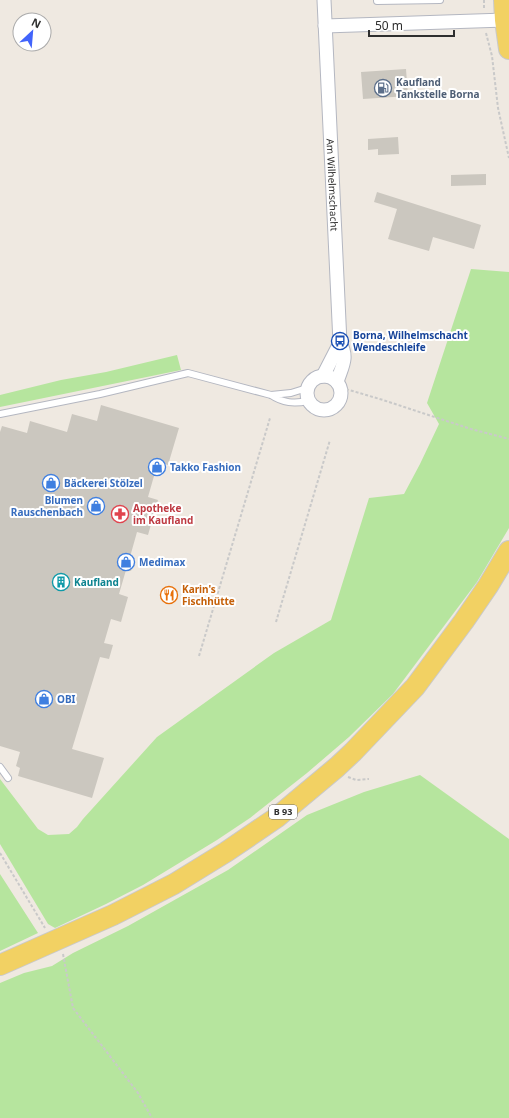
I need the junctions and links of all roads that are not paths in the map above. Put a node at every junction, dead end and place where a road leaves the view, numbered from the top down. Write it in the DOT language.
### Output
graph roads {
  1 [pos="324,0"];
  2 [pos="440,0"];
  3 [pos="504,0"];
  4 [pos="377,1"];
  5 [pos="505,20"];
  6 [pos="325,26"];
  7 [pos="509,49"];
  8 [pos="340,343"];
  9 [pos="324,376"];
  10 [pos="338,385"];
  11 [pos="307,388"];
  12 [pos="271,395"];
  13 [pos="308,401"];
  14 [pos="0,414"];
  15 [pos="509,551"];
  16 [pos="0,767"];
  17 [pos="8,778"];
  18 [pos="0,965"];
  1 -- 6 [label="street, Am Wilhelmschacht"];
  2 -- 4 [label="lane"];
  3 -- 5 [label="main road"];
  5 -- 6 [label="street"];
  5 -- 7 [label="main road"];
  6 -- 8 [label="street, Am Wilhelmschacht"];
  8 -- 9 [label="street, Am Wilhelmschacht"];
  8 -- 10 [label="street, Am Wilhelmschacht"];
  9 -- 10 [label="street"];
  9 -- 11 [label="street"];
  10 -- 13 [label="street, Am Wilhelmschacht"];
  11 -- 12 [label="lane"];
  11 -- 13 [label="street"];
  12 -- 13 [label="lane"];
  12 -- 14 [label="lane"];
  15 -- 18 [label="main road, B 93"];
  16 -- 17 [label="lane"];
}
